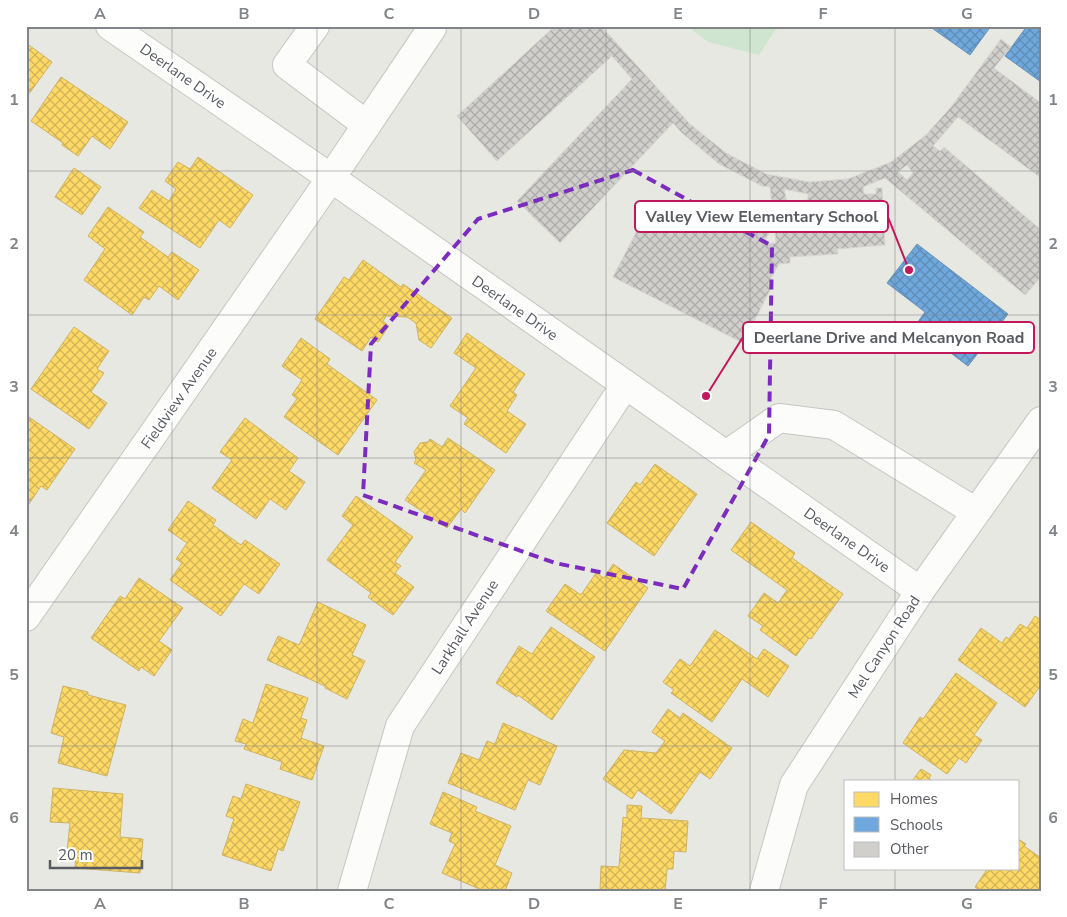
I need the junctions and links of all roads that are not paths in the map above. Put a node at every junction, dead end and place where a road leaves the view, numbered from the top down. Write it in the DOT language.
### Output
graph roads {
  1 [pos="110,26"];
  2 [pos="315,26"];
  3 [pos="430,26"];
  4 [pos="367,125"];
  5 [pos="331,178"];
  6 [pos="625,386"];
  7 [pos="1041,421"];
  8 [pos="726,456"];
  9 [pos="976,512"];
  10 [pos="920,591"];
  11 [pos="26,617"];
  12 [pos="352,891"];
  13 [pos="764,891"];
  1 -- 5 [label="street, Deerlane Drive"];
  2 -- 4 [label="street"];
  3 -- 4 [label="street, Fieldview Avenue"];
  4 -- 5 [label="street, Fieldview Avenue"];
  5 -- 6 [label="street, Deerlane Drive"];
  5 -- 11 [label="street, Fieldview Avenue"];
  6 -- 8 [label="street, Deerlane Drive"];
  6 -- 12 [label="street, Larkhall Avenue"];
  7 -- 9 [label="street, Mel Canyon Road"];
  8 -- 9 [label="street"];
  8 -- 10 [label="street, Deerlane Drive"];
  9 -- 10 [label="street, Mel Canyon Road"];
  10 -- 13 [label="street, Mel Canyon Road"];
}
